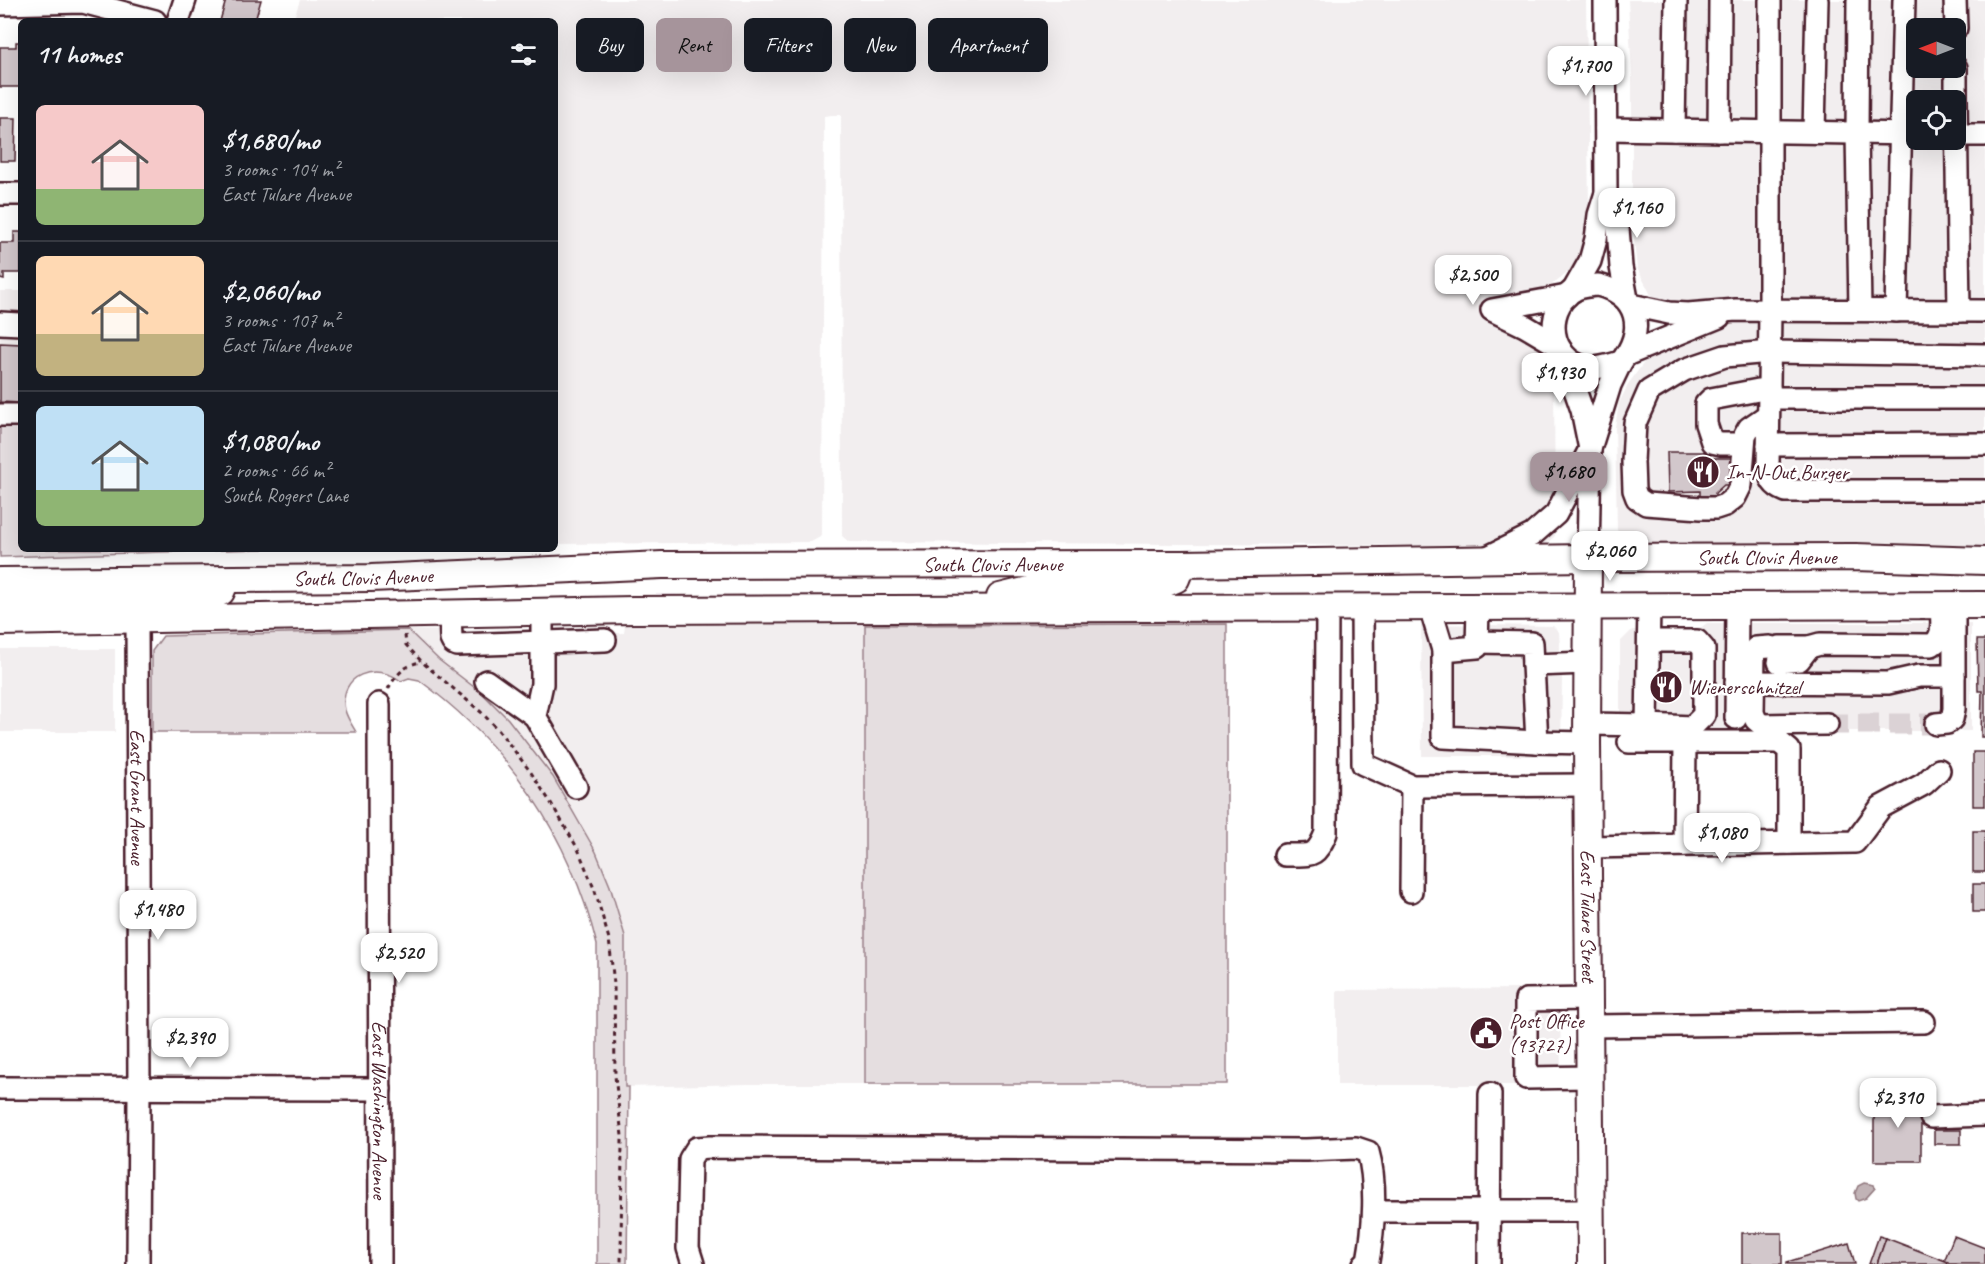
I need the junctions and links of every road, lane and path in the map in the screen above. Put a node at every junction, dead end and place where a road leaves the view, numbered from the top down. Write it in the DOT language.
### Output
graph roads {
  1 [pos="185,0"];
  2 [pos="1605,0"];
  3 [pos="1676,0"];
  4 [pos="1720,0"];
  5 [pos="1770,0"];
  6 [pos="1817,0"];
  7 [pos="1858,0"];
  8 [pos="1904,0"];
  9 [pos="1955,0"];
  10 [pos="0,4"];
  11 [pos="144,18"];
  12 [pos="179,18"];
  13 [pos="1956,18"];
  14 [pos="1907,90"];
  15 [pos="1606,129"];
  16 [pos="1674,130"];
  17 [pos="1719,131"];
  18 [pos="1771,132"];
  19 [pos="1814,132"];
  20 [pos="1857,133"];
  21 [pos="1906,134"];
  22 [pos="1966,135"];
  23 [pos="1985,135"];
  24 [pos="1908,150"];
  25 [pos="1956,150"];
  26 [pos="1606,193"];
  27 [pos="0,194"];
  28 [pos="18,194"];
  29 [pos="1570,293"];
  30 [pos="1629,302"];
  31 [pos="1736,310"];
  32 [pos="1770,310"];
  33 [pos="1860,310"];
  34 [pos="1896,310"];
  35 [pos="1959,311"];
  36 [pos="1985,311"];
  37 [pos="0,323"];
  38 [pos="18,324"];
  39 [pos="1559,347"];
  40 [pos="1770,352"];
  41 [pos="1985,355"];
  42 [pos="1624,358"];
  43 [pos="1985,398"];
  44 [pos="1769,400"];
  45 [pos="0,415"];
  46 [pos="18,415"];
  47 [pos="1743,444"];
  48 [pos="1985,444"];
  49 [pos="1768,445"];
  50 [pos="1590,449"];
  51 [pos="1985,491"];
  52 [pos="1588,558"];
  53 [pos="1483,559"];
  54 [pos="1985,561"];
  55 [pos="1182,564"];
  56 [pos="0,580"];
  57 [pos="226,580"];
  58 [pos="93,581"];
  59 [pos="0,603"];
  60 [pos="1649,605"];
  61 [pos="1737,605"];
  62 [pos="1948,605"];
  63 [pos="1985,605"];
  64 [pos="1430,606"];
  65 [pos="1478,606"];
  66 [pos="1588,606"];
  67 [pos="1327,607"];
  68 [pos="1362,607"];
  69 [pos="956,608"];
  70 [pos="542,611"];
  71 [pos="450,613"];
  72 [pos="402,614"];
  73 [pos="137,619"];
  74 [pos="0,622"];
  75 [pos="605,640"];
  76 [pos="1649,641"];
  77 [pos="542,642"];
  78 [pos="1477,642"];
  79 [pos="1443,650"];
  80 [pos="422,662"];
  81 [pos="1588,663"];
  82 [pos="1763,663"];
  83 [pos="1533,665"];
  84 [pos="1954,676"];
  85 [pos="486,681"];
  86 [pos="379,704"];
  87 [pos="535,716"];
  88 [pos="1736,718"];
  89 [pos="1936,723"];
  90 [pos="1827,724"];
  91 [pos="1647,725"];
  92 [pos="1588,734"];
  93 [pos="1537,742"];
  94 [pos="1629,742"];
  95 [pos="1685,742"];
  96 [pos="1939,770"];
  97 [pos="1588,785"];
  98 [pos="1412,786"];
  99 [pos="576,787"];
  100 [pos="1789,843"];
  101 [pos="1684,845"];
  102 [pos="1588,847"];
  103 [pos="1285,855"];
  104 [pos="1411,891"];
  105 [pos="1590,999"];
  106 [pos="1924,1022"];
  107 [pos="1590,1026"];
  108 [pos="1589,1077"];
  109 [pos="0,1088"];
  110 [pos="139,1089"];
  111 [pos="380,1089"];
  112 [pos="1490,1094"];
  113 [pos="1985,1115"];
  114 [pos="1930,1117"];
  115 [pos="1374,1210"];
  116 [pos="1490,1210"];
  117 [pos="1591,1211"];
  118 [pos="138,1264"];
  119 [pos="380,1264"];
  120 [pos="621,1264"];
  121 [pos="693,1264"];
  122 [pos="1364,1264"];
  123 [pos="1489,1264"];
  124 [pos="1591,1264"];
  1 -- 12 [label="street"];
  2 -- 15 [label="street"];
  3 -- 16 [label="street"];
  4 -- 17 [label="street"];
  5 -- 18 [label="street"];
  6 -- 19 [label="street"];
  7 -- 20 [label="street"];
  8 -- 14 [label="street"];
  9 -- 13 [label="street"];
  10 -- 11 [label="street"];
  15 -- 16 [label="street"];
  15 -- 26 [label="street"];
  16 -- 17 [label="street"];
  17 -- 18 [label="street"];
  18 -- 19 [label="street"];
  18 -- 32 [label="street"];
  19 -- 20 [label="street"];
  20 -- 21 [label="street"];
  20 -- 33 [label="street"];
  22 -- 23 [label="street"];
  24 -- 34 [label="street"];
  25 -- 35 [label="street"];
  26 -- 29 [label="street"];
  26 -- 30 [label="street"];
  27 -- 28 [label="street"];
  29 -- 30 [label="street"];
  29 -- 39 [label="street"];
  29 -- 39 [label="street"];
  30 -- 31 [label="street"];
  30 -- 42 [label="street"];
  31 -- 32 [label="street"];
  31 -- 42 [label="street"];
  32 -- 33 [label="street"];
  32 -- 40 [label="street"];
  33 -- 34 [label="street"];
  34 -- 35 [label="street"];
  35 -- 36 [label="street"];
  37 -- 38 [label="street"];
  39 -- 42 [label="street"];
  39 -- 50 [label="street"];
  40 -- 41 [label="street"];
  40 -- 44 [label="street"];
  40 -- 47 [label="street"];
  42 -- 50 [label="street"];
  43 -- 44 [label="street"];
  44 -- 47 [label="street"];
  44 -- 47 [label="street"];
  44 -- 49 [label="street"];
  45 -- 46 [label="street"];
  48 -- 49 [label="street"];
  49 -- 51 [label="street"];
  50 -- 52 [label="street"];
  50 -- 53 [label="street"];
  52 -- 53 [label="main road, South Clovis Avenue"];
  52 -- 54 [label="main road, South Clovis Avenue"];
  52 -- 66 [label="main road, East Tulare Street"];
  53 -- 55 [label="main road, South Clovis Avenue"];
  55 -- 57 [label="main road, South Clovis Avenue"];
  55 -- 69 [label="main road"];
  56 -- 58 [label="main road, South Clovis Avenue"];
  57 -- 58 [label="main road, South Clovis Avenue"];
  57 -- 74 [label="main road"];
  58 -- 59 [label="main road"];
  60 -- 61 [label="main road, South Clovis Avenue"];
  60 -- 66 [label="main road, South Clovis Avenue"];
  60 -- 76 [label="street"];
  61 -- 62 [label="main road, South Clovis Avenue"];
  61 -- 82 [label="street"];
  62 -- 63 [label="main road, South Clovis Avenue"];
  62 -- 82 [label="street"];
  62 -- 84 [label="street"];
  64 -- 65 [label="main road, South Clovis Avenue"];
  64 -- 68 [label="main road, South Clovis Avenue"];
  64 -- 79 [label="street"];
  65 -- 66 [label="main road, South Clovis Avenue"];
  65 -- 78 [label="street"];
  66 -- 81 [label="main road, East Tulare Street"];
  67 -- 68 [label="main road, South Clovis Avenue"];
  67 -- 69 [label="main road, South Clovis Avenue"];
  67 -- 103 [label="street"];
  68 -- 98 [label="street"];
  69 -- 70 [label="main road, South Clovis Avenue"];
  70 -- 71 [label="main road, South Clovis Avenue"];
  70 -- 77 [label="street"];
  71 -- 72 [label="main road, South Clovis Avenue"];
  71 -- 77 [label="street"];
  72 -- 73 [label="main road, South Clovis Avenue"];
  72 -- 80 [label="path"];
  73 -- 74 [label="main road, South Clovis Avenue"];
  73 -- 110 [label="street, East Grant Avenue"];
  75 -- 77 [label="street"];
  76 -- 91 [label="street"];
  76 -- 91 [label="street"];
  77 -- 87 [label="street"];
  78 -- 79 [label="street"];
  78 -- 83 [label="street"];
  79 -- 93 [label="street"];
  80 -- 86 [label="path"];
  80 -- 120 [label="path"];
  81 -- 83 [label="street"];
  81 -- 92 [label="main road, East Tulare Street"];
  82 -- 84 [label="street"];
  82 -- 88 [label="street"];
  82 -- 90 [label="street"];
  83 -- 93 [label="street"];
  84 -- 89 [label="street"];
  85 -- 87 [label="street"];
  86 -- 111 [label="street, East Washington Avenue"];
  87 -- 99 [label="street"];
  91 -- 92 [label="street"];
  92 -- 93 [label="street"];
  92 -- 97 [label="main road, East Tulare Street"];
  94 -- 95 [label="street"];
  95 -- 100 [label="street"];
  95 -- 101 [label="street"];
  96 -- 100 [label="street"];
  97 -- 98 [label="street"];
  97 -- 102 [label="main road, East Tulare Street"];
  98 -- 104 [label="street"];
  100 -- 101 [label="street"];
  101 -- 102 [label="street"];
  102 -- 105 [label="main road, East Tulare Street"];
  105 -- 107 [label="main road, East Tulare Street"];
  105 -- 108 [label="street"];
  106 -- 107 [label="street"];
  107 -- 108 [label="main road, East Tulare Street"];
  108 -- 117 [label="main road, East Tulare Street"];
  109 -- 110 [label="street"];
  110 -- 111 [label="street"];
  110 -- 118 [label="street, East Grant Avenue"];
  111 -- 119 [label="street, East Washington Avenue"];
  112 -- 116 [label="street"];
  113 -- 114 [label="street"];
  115 -- 116 [label="street"];
  115 -- 121 [label="street"];
  115 -- 122 [label="street"];
  116 -- 117 [label="street"];
  116 -- 123 [label="street"];
  117 -- 124 [label="main road, East Tulare Street"];
}
